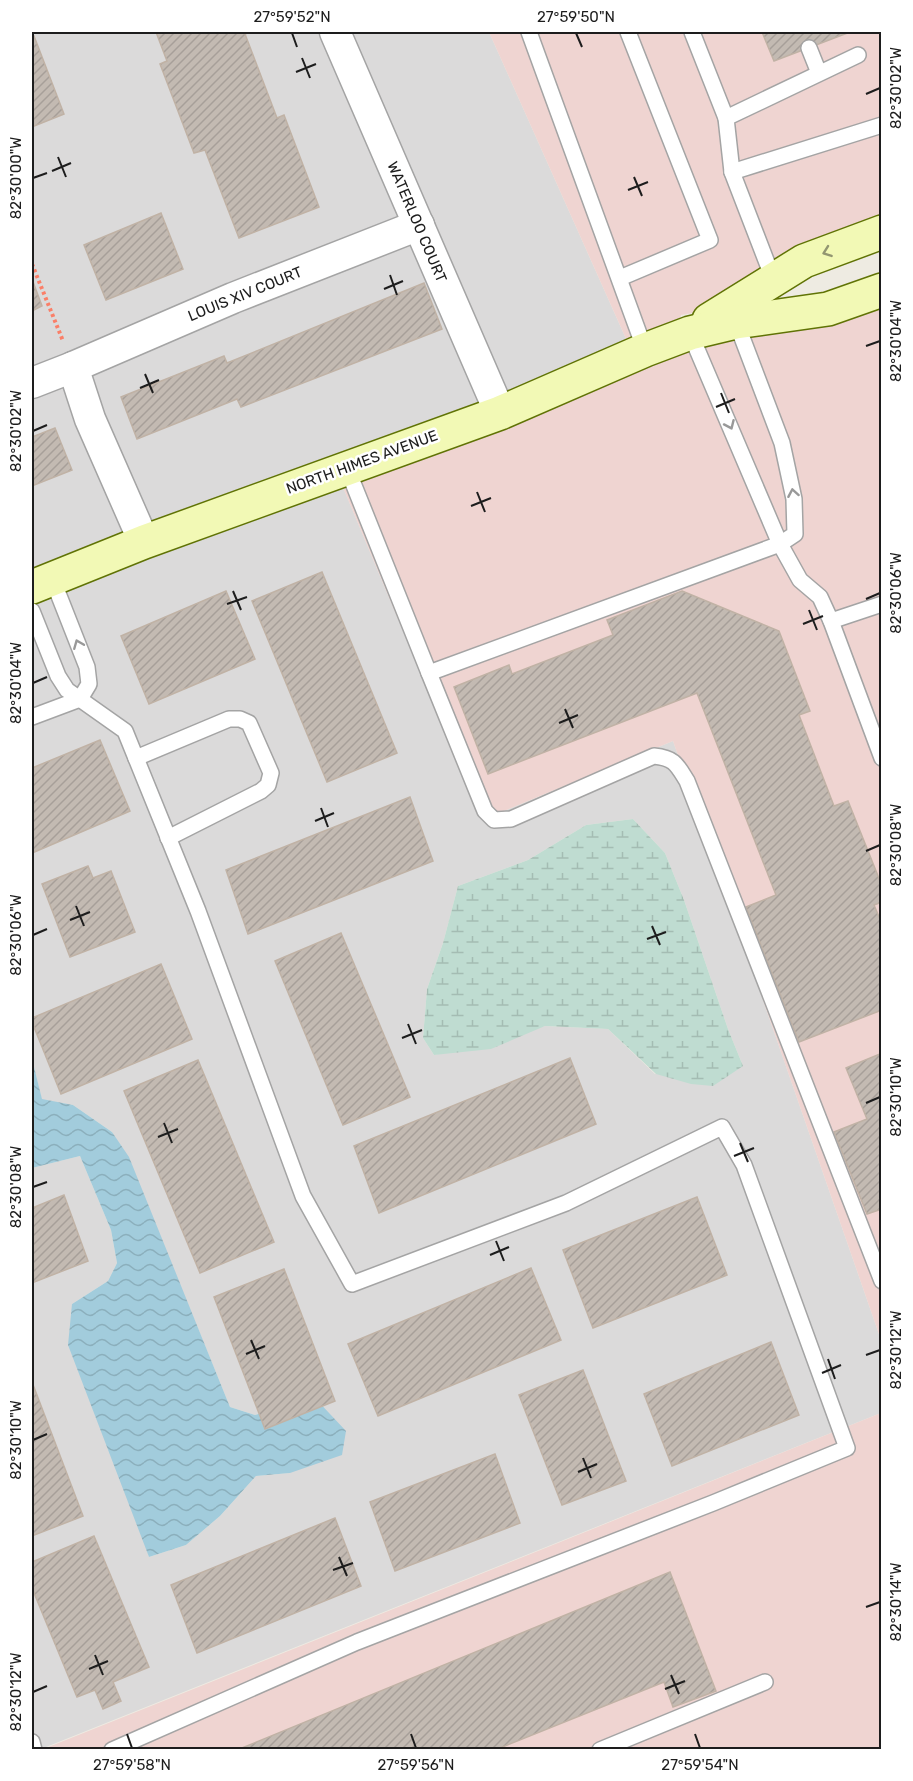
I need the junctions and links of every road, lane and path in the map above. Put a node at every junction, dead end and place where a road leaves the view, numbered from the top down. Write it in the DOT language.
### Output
graph roads {
  1 [pos="335,32"];
  2 [pos="529,32"];
  3 [pos="628,32"];
  4 [pos="692,32"];
  5 [pos="809,48"];
  6 [pos="858,54"];
  7 [pos="819,73"];
  8 [pos="726,118"];
  9 [pos="882,124"];
  10 [pos="732,172"];
  11 [pos="419,225"];
  12 [pos="882,232"];
  13 [pos="32,264"];
  14 [pos="620,278"];
  15 [pos="774,280"];
  16 [pos="882,290"];
  17 [pos="733,314"];
  18 [pos="768,317"];
  19 [pos="690,333"];
  20 [pos="645,350"];
  21 [pos="73,367"];
  22 [pos="32,383"];
  23 [pos="500,412"];
  24 [pos="346,468"];
  25 [pos="144,542"];
  26 [pos="780,544"];
  27 [pos="42,582"];
  28 [pos="882,604"];
  29 [pos="32,610"];
  30 [pos="831,621"];
  31 [pos="429,673"];
  32 [pos="80,699"];
  33 [pos="32,717"];
  34 [pos="136,758"];
  35 [pos="882,758"];
  36 [pos="168,838"];
  37 [pos="882,1281"];
  38 [pos="765,1682"];
  39 [pos="32,1743"];
  40 [pos="34,1749"];
  41 [pos="112,1749"];
  42 [pos="600,1749"];
  1 -- 11 [label="street, WATERLOO COURT"];
  2 -- 14 [label="lane"];
  3 -- 14 [label="lane"];
  4 -- 8 [label="lane"];
  5 -- 7 [label="lane"];
  6 -- 7 [label="lane"];
  7 -- 8 [label="lane"];
  8 -- 10 [label="lane"];
  9 -- 10 [label="lane"];
  10 -- 15 [label="lane"];
  11 -- 21 [label="street, LOUIS XIV COURT"];
  11 -- 23 [label="street, WATERLOO COURT"];
  12 -- 15 [label="street, NORTH HIMES AVENUE, one-way"];
  13 -- 21 [label="path"];
  14 -- 20 [label="lane"];
  15 -- 17 [label="street, NORTH HIMES AVENUE"];
  15 -- 18 [label="lane"];
  16 -- 18 [label="street, NORTH HIMES AVENUE"];
  17 -- 18 [label="street, NORTH HIMES AVENUE"];
  17 -- 19 [label="street, NORTH HIMES AVENUE"];
  26 -- 17 [label="lane, one-way"];
  19 -- 20 [label="street, NORTH HIMES AVENUE"];
  19 -- 26 [label="lane, one-way"];
  20 -- 23 [label="street, NORTH HIMES AVENUE"];
  21 -- 22 [label="street, LOUIS XIV COURT"];
  21 -- 25 [label="street"];
  23 -- 24 [label="street, NORTH HIMES AVENUE"];
  24 -- 25 [label="street, NORTH HIMES AVENUE"];
  24 -- 31 [label="lane"];
  25 -- 27 [label="street, NORTH HIMES AVENUE"];
  26 -- 30 [label="lane"];
  26 -- 31 [label="lane"];
  32 -- 27 [label="lane, one-way"];
  28 -- 30 [label="lane"];
  29 -- 32 [label="lane"];
  30 -- 35 [label="lane"];
  31 -- 37 [label="lane"];
  32 -- 33 [label="lane"];
  32 -- 34 [label="lane"];
  34 -- 36 [label="lane"];
  34 -- 36 [label="lane"];
  36 -- 41 [label="lane"];
  38 -- 42 [label="lane"];
  39 -- 40 [label="lane"];
}
